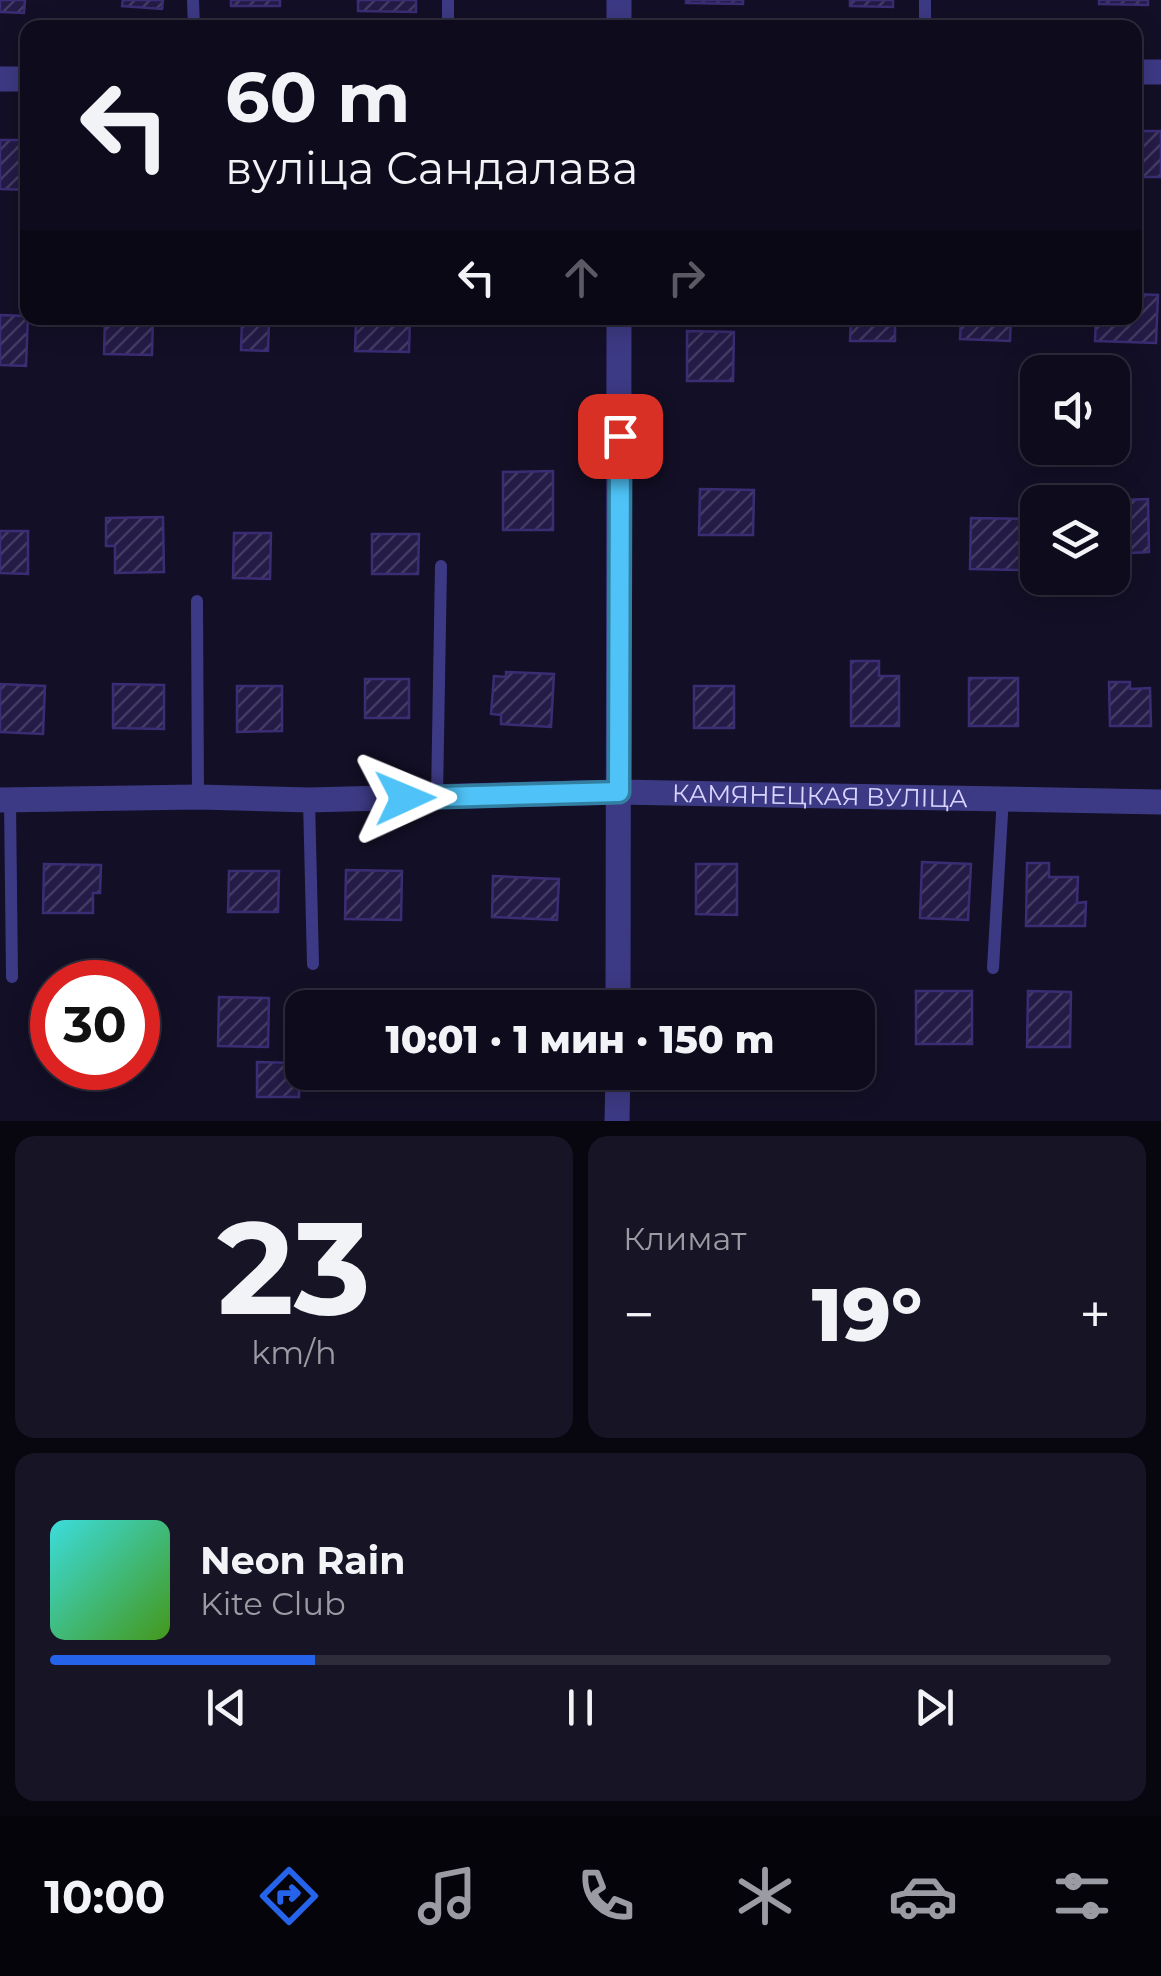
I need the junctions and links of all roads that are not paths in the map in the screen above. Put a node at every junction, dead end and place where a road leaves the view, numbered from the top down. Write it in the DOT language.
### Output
graph roads {
  1 [pos="620,325"];
  2 [pos="441,566"];
  3 [pos="196,600"];
  4 [pos="619,792"];
  5 [pos="437,797"];
  6 [pos="1003,797"];
  7 [pos="198,798"];
  8 [pos="309,800"];
  9 [pos="5,801"];
  10 [pos="1161,802"];
  11 [pos="313,964"];
  12 [pos="992,968"];
  13 [pos="12,977"];
  14 [pos="618,990"];
  15 [pos="618,1090"];
  16 [pos="617,1121"];
  1 -- 4 [label="street"];
  2 -- 5 [label="lane"];
  3 -- 7 [label="lane"];
  4 -- 5 [label="street, КАМЯНЕЦКАЯ ВУЛІЦА"];
  4 -- 6 [label="street, КАМЯНЕЦКАЯ ВУЛІЦА"];
  4 -- 14 [label="street"];
  5 -- 8 [label="street, КАМЯНЕЦКАЯ ВУЛІЦА"];
  6 -- 10 [label="street, КАМЯНЕЦКАЯ ВУЛІЦА"];
  6 -- 12 [label="lane"];
  7 -- 8 [label="street, КАМЯНЕЦКАЯ ВУЛІЦА"];
  7 -- 9 [label="street, КАМЯНЕЦКАЯ ВУЛІЦА"];
  8 -- 11 [label="lane"];
  9 -- 13 [label="lane"];
  15 -- 16 [label="street"];
}
